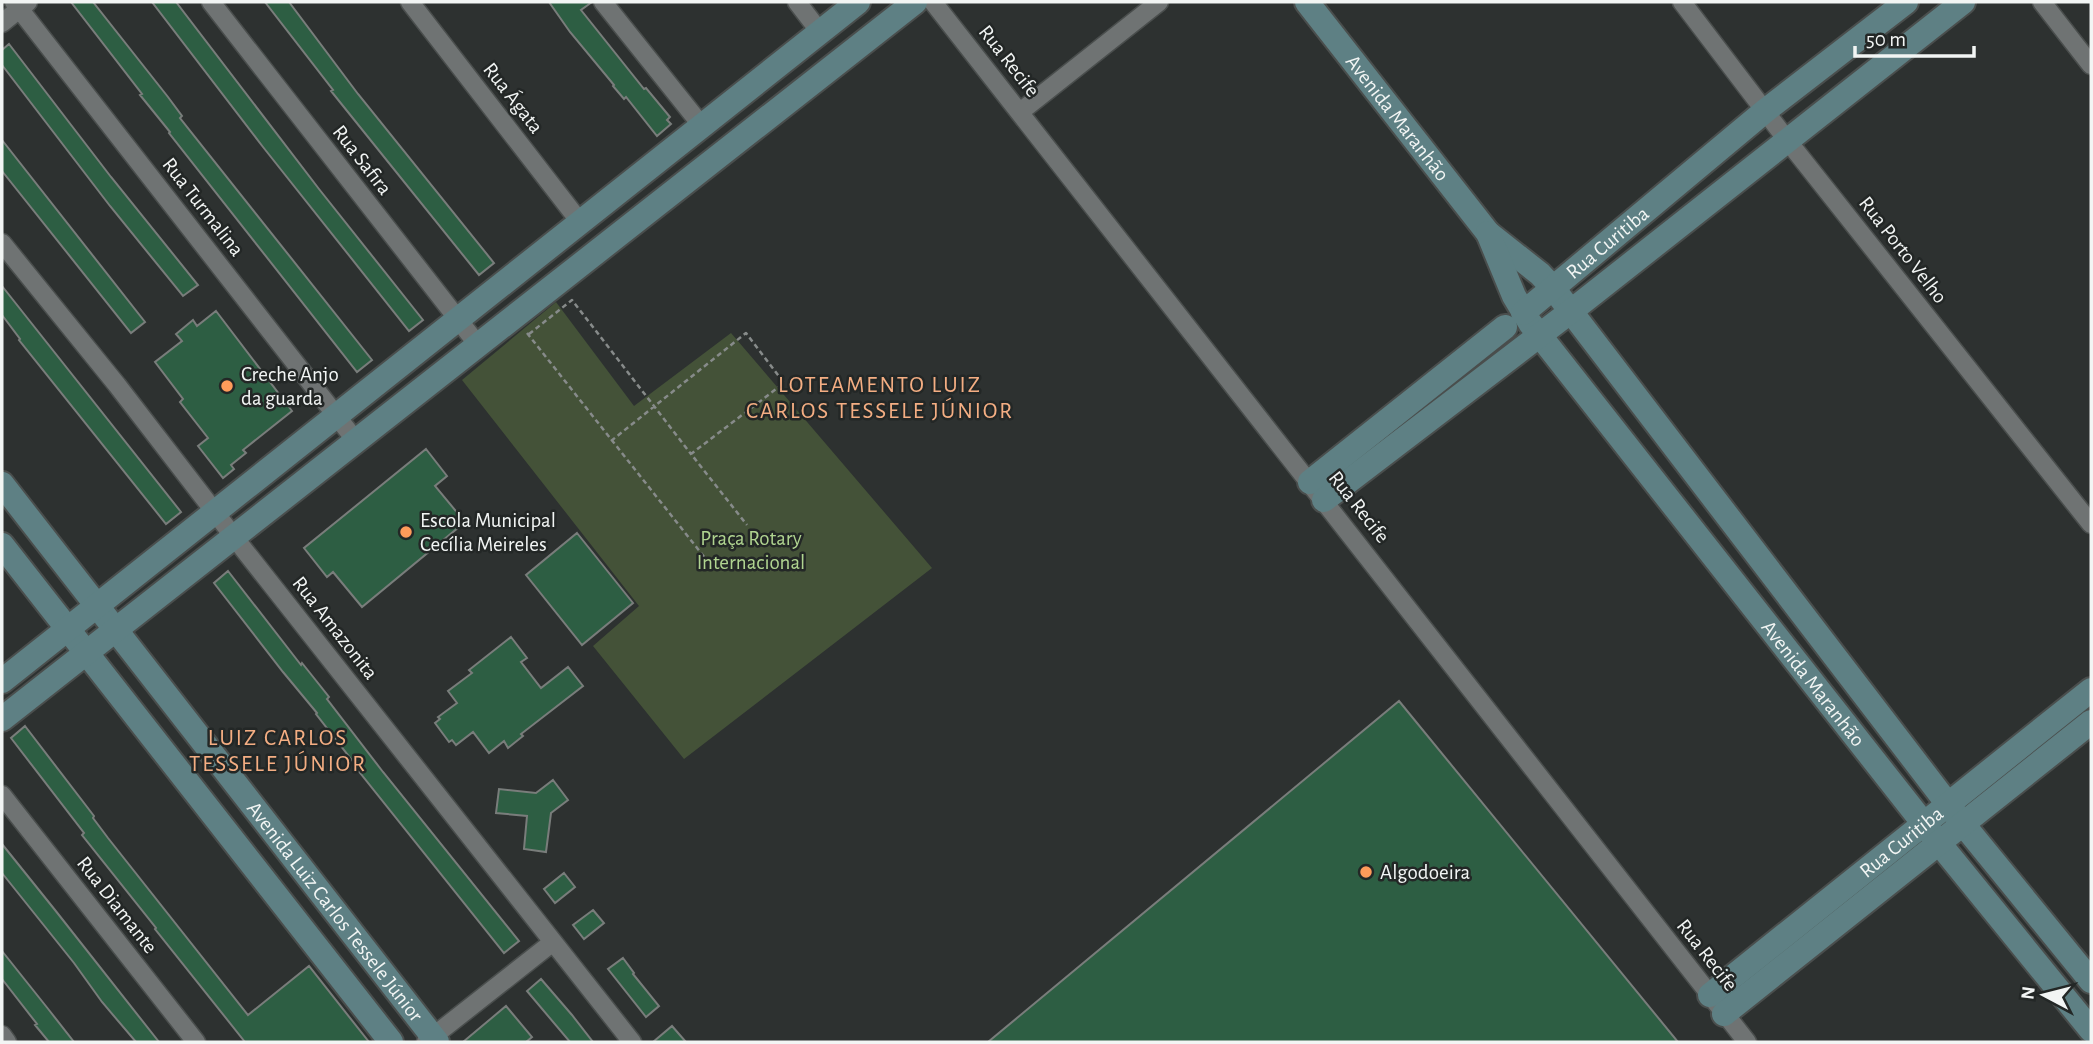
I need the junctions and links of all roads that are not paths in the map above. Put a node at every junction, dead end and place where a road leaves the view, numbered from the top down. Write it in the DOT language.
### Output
graph roads {
  1 [pos="211,2"];
  2 [pos="410,2"];
  3 [pos="603,2"];
  4 [pos="797,2"];
  5 [pos="858,2"];
  6 [pos="915,2"];
  7 [pos="933,2"];
  8 [pos="1159,2"];
  9 [pos="1307,2"];
  10 [pos="1682,2"];
  11 [pos="1906,2"];
  12 [pos="1963,2"];
  13 [pos="2042,2"];
  14 [pos="21,4"];
  15 [pos="2,23"];
  16 [pos="820,32"];
  17 [pos="2091,65"];
  18 [pos="1765,111"];
  19 [pos="1020,112"];
  20 [pos="702,126"];
  21 [pos="1787,141"];
  22 [pos="580,222"];
  23 [pos="1488,233"];
  24 [pos="2,243"];
  25 [pos="1553,288"];
  26 [pos="1570,312"];
  27 [pos="457,320"];
  28 [pos="1514,320"];
  29 [pos="1539,335"];
  30 [pos="478,345"];
  31 [pos="337,415"];
  32 [pos="356,441"];
  33 [pos="2,484"];
  34 [pos="1317,491"];
  35 [pos="215,512"];
  36 [pos="2091,524"];
  37 [pos="234,537"];
  38 [pos="2,545"];
  39 [pos="97,606"];
  40 [pos="67,629"];
  41 [pos="116,629"];
  42 [pos="86,653"];
  43 [pos="2,681"];
  44 [pos="2091,690"];
  45 [pos="2,719"];
  46 [pos="2091,722"];
  47 [pos="2,795"];
  48 [pos="1956,814"];
  49 [pos="1932,833"];
  50 [pos="553,942"];
  51 [pos="2091,981"];
  52 [pos="1717,1004"];
  53 [pos="2091,1030"];
  54 [pos="2,1035"];
  55 [pos="432,1040"];
  56 [pos="7,1042"];
  57 [pos="195,1042"];
  58 [pos="391,1042"];
  59 [pos="632,1042"];
  60 [pos="1747,1042"];
  1 -- 27 [label="street, Rua Safira"];
  2 -- 22 [label="street, Rua Ágata"];
  3 -- 20 [label="street"];
  4 -- 16 [label="street"];
  5 -- 16 [label="street"];
  6 -- 30 [label="street"];
  7 -- 19 [label="street, Rua Recife"];
  8 -- 19 [label="street"];
  9 -- 23 [label="street, Avenida Maranhão"];
  10 -- 18 [label="street, Rua Porto Velho"];
  11 -- 18 [label="street, Rua Curitiba"];
  12 -- 21 [label="street, Rua Curitiba"];
  13 -- 17 [label="street"];
  14 -- 15 [label="street"];
  14 -- 31 [label="street, Rua Turmalina"];
  16 -- 20 [label="street"];
  18 -- 21 [label="street, Rua Porto Velho"];
  18 -- 25 [label="street, Rua Curitiba"];
  19 -- 34 [label="street, Rua Recife"];
  20 -- 22 [label="street"];
  21 -- 26 [label="street, Rua Curitiba"];
  21 -- 36 [label="street, Rua Porto Velho"];
  22 -- 27 [label="street"];
  23 -- 25 [label="street, Avenida Maranhão"];
  23 -- 28 [label="street, Avenida Maranhão"];
  24 -- 35 [label="street, Rua Amazonita"];
  25 -- 26 [label="street, Avenida Maranhão"];
  25 -- 28 [label="street, Rua Curitiba"];
  26 -- 29 [label="street, Rua Curitiba"];
  26 -- 48 [label="street, Avenida Maranhão"];
  27 -- 30 [label="street, Rua Safira"];
  27 -- 31 [label="street"];
  28 -- 29 [label="street, Avenida Maranhão"];
  28 -- 34 [label="street, Rua Curitiba"];
  29 -- 34 [label="street"];
  29 -- 49 [label="street, Avenida Maranhão"];
  30 -- 32 [label="street"];
  31 -- 32 [label="street, Rua Turmalina"];
  31 -- 35 [label="street"];
  32 -- 37 [label="street"];
  33 -- 39 [label="street, Avenida Luiz Carlos Tessele Júnior"];
  34 -- 52 [label="street, Rua Recife"];
  35 -- 37 [label="street, Rua Amazonita"];
  35 -- 39 [label="street"];
  37 -- 41 [label="street"];
  37 -- 50 [label="street, Rua Amazonita"];
  38 -- 40 [label="street, Avenida Luiz Carlos Tessele Júnior"];
  39 -- 40 [label="street"];
  39 -- 41 [label="street, Avenida Luiz Carlos Tessele Júnior"];
  40 -- 42 [label="street, Avenida Luiz Carlos Tessele Júnior"];
  40 -- 43 [label="street"];
  41 -- 42 [label="street"];
  41 -- 55 [label="street, Avenida Luiz Carlos Tessele Júnior"];
  42 -- 45 [label="street"];
  42 -- 58 [label="street, Avenida Luiz Carlos Tessele Júnior"];
  44 -- 48 [label="street, Rua Curitiba"];
  46 -- 48 [label="street, Rua Curitiba"];
  47 -- 57 [label="street, Rua Diamante"];
  48 -- 49 [label="street, Rua Curitiba"];
  48 -- 51 [label="street, Avenida Maranhão"];
  49 -- 52 [label="street, Rua Curitiba"];
  49 -- 53 [label="street, Avenida Maranhão"];
  50 -- 55 [label="street"];
  50 -- 59 [label="street, Rua Amazonita"];
  52 -- 60 [label="street, Rua Recife"];
  54 -- 56 [label="street"];
}
